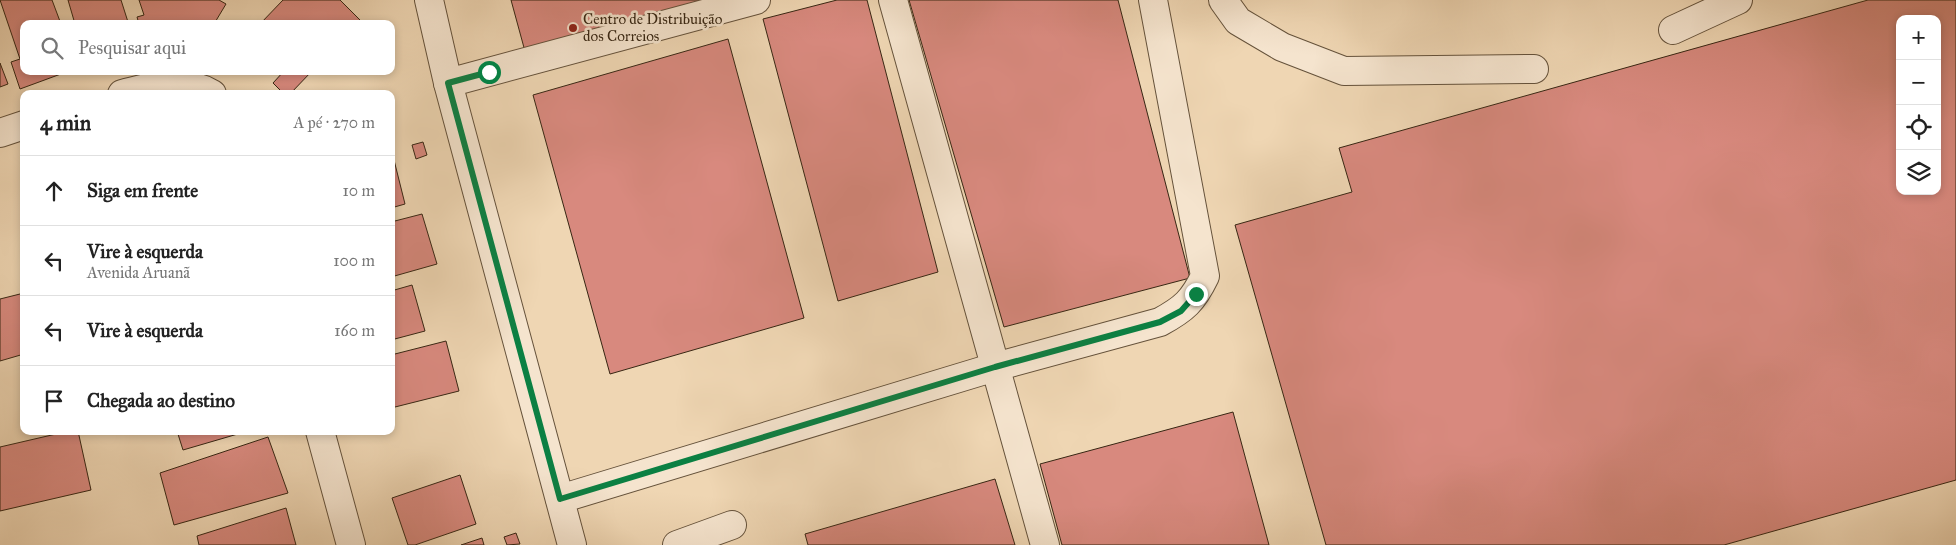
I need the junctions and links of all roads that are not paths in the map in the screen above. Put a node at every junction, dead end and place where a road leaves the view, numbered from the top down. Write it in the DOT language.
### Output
graph roads {
  1 [pos="429,0"];
  2 [pos="756,0"];
  3 [pos="893,0"];
  4 [pos="1153,0"];
  5 [pos="1223,0"];
  6 [pos="1738,0"];
  7 [pos="1673,30"];
  8 [pos="1534,69"];
  9 [pos="448,83"];
  10 [pos="138,90"];
  11 [pos="206,90"];
  12 [pos="20,126"];
  13 [pos="0,132"];
  14 [pos="995,367"];
  15 [pos="321,435"];
  16 [pos="560,499"];
  17 [pos="732,525"];
  18 [pos="351,545"];
  19 [pos="572,545"];
  20 [pos="677,545"];
  21 [pos="1045,545"];
  1 -- 9 [label="street"];
  2 -- 9 [label="street"];
  3 -- 14 [label="street"];
  4 -- 14 [label="street"];
  5 -- 8 [label="street"];
  6 -- 7 [label="street"];
  9 -- 16 [label="street"];
  10 -- 11 [label="street"];
  12 -- 13 [label="street"];
  14 -- 16 [label="street"];
  14 -- 21 [label="street"];
  15 -- 18 [label="street"];
  16 -- 19 [label="street"];
  17 -- 20 [label="street"];
}
